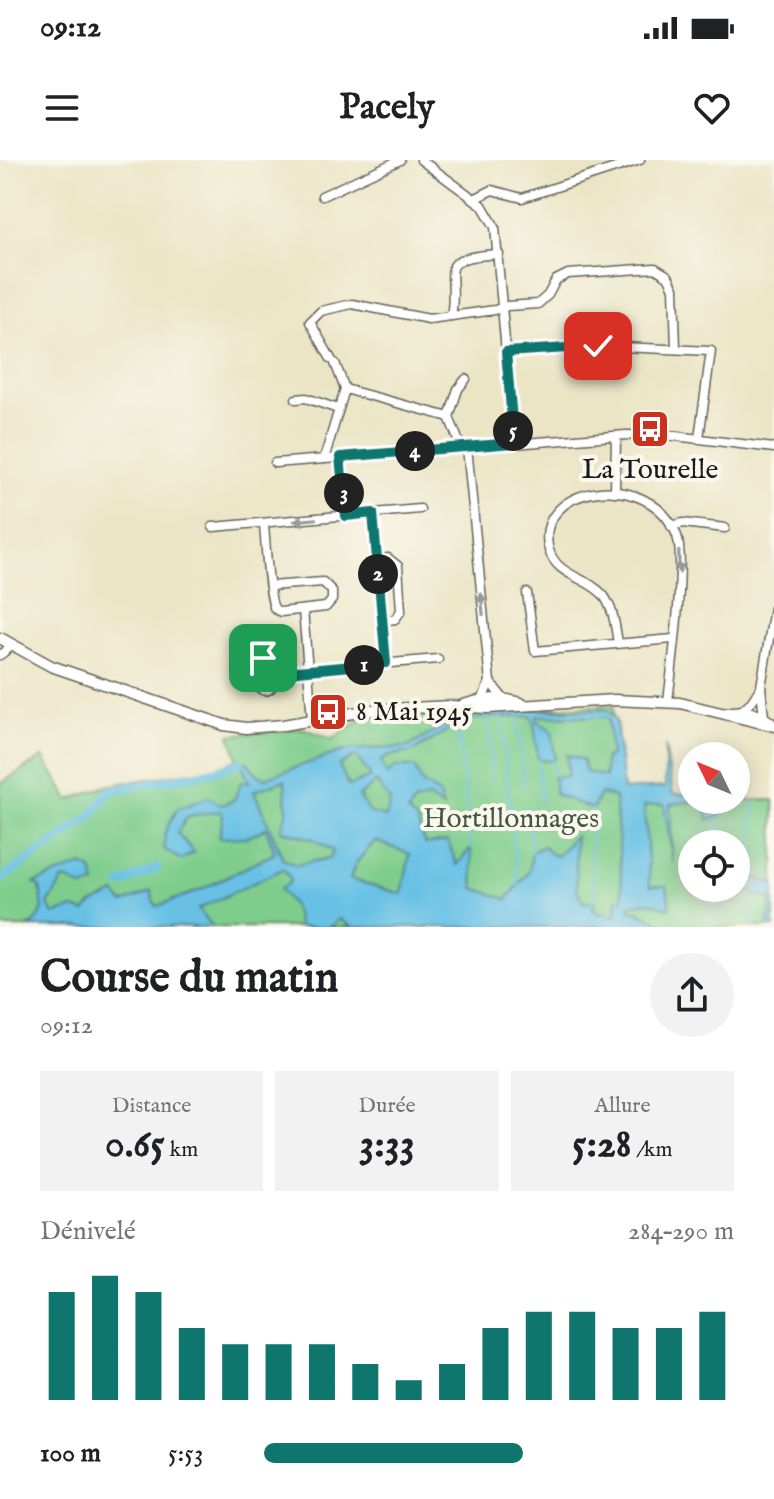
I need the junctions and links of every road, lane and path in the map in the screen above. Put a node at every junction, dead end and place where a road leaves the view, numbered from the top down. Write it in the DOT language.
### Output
graph roads {
  1 [pos="400,160"];
  2 [pos="421,160"];
  3 [pos="640,160"];
  4 [pos="322,196"];
  5 [pos="474,199"];
  6 [pos="499,254"];
  7 [pos="503,307"];
  8 [pos="451,316"];
  9 [pos="676,348"];
  10 [pos="506,352"];
  11 [pos="466,379"];
  12 [pos="345,389"];
  13 [pos="296,399"];
  14 [pos="338,409"];
  15 [pos="449,417"];
  16 [pos="616,436"];
  17 [pos="699,438"];
  18 [pos="514,443"];
  19 [pos="464,447"];
  20 [pos="774,448"];
  21 [pos="340,457"];
  22 [pos="324,459"];
  23 [pos="275,463"];
  24 [pos="615,492"];
  25 [pos="420,509"];
  26 [pos="373,513"];
  27 [pos="346,516"];
  28 [pos="264,524"];
  29 [pos="671,526"];
  30 [pos="213,527"];
  31 [pos="725,528"];
  32 [pos="377,559"];
  33 [pos="270,586"];
  34 [pos="527,593"];
  35 [pos="774,608"];
  36 [pos="303,610"];
  37 [pos="382,621"];
  38 [pos="0,638"];
  39 [pos="673,639"];
  40 [pos="618,643"];
  41 [pos="13,645"];
  42 [pos="0,655"];
  43 [pos="438,659"];
  44 [pos="386,663"];
  45 [pos="308,670"];
  46 [pos="275,673"];
  47 [pos="490,682"];
  48 [pos="761,687"];
  49 [pos="668,701"];
  50 [pos="492,703"];
  51 [pos="741,711"];
  52 [pos="724,713"];
  53 [pos="312,719"];
  54 [pos="761,720"];
  55 [pos="774,726"];
  1 -- 4 [label="street"];
  2 -- 5 [label="street"];
  3 -- 5 [label="street"];
  5 -- 6 [label="street"];
  6 -- 7 [label="street"];
  6 -- 8 [label="street"];
  7 -- 8 [label="street"];
  7 -- 9 [label="street"];
  7 -- 10 [label="street"];
  8 -- 12 [label="street"];
  9 -- 10 [label="street"];
  9 -- 17 [label="street"];
  10 -- 18 [label="street"];
  11 -- 15 [label="street"];
  12 -- 14 [label="street"];
  12 -- 15 [label="street"];
  13 -- 14 [label="street"];
  14 -- 22 [label="street"];
  15 -- 19 [label="street"];
  16 -- 17 [label="street"];
  16 -- 18 [label="street"];
  16 -- 24 [label="street"];
  17 -- 20 [label="street"];
  18 -- 19 [label="street"];
  19 -- 21 [label="street"];
  47 -- 19 [label="street, one-way"];
  21 -- 22 [label="street"];
  21 -- 27 [label="street"];
  22 -- 23 [label="street"];
  24 -- 29 [label="street"];
  24 -- 40 [label="street"];
  25 -- 26 [label="street"];
  26 -- 27 [label="street"];
  26 -- 32 [label="street"];
  27 -- 28 [label="street, one-way"];
  28 -- 30 [label="street"];
  28 -- 33 [label="street"];
  29 -- 31 [label="street"];
  29 -- 39 [label="street, one-way"];
  32 -- 37 [label="street"];
  32 -- 37 [label="street"];
  33 -- 36 [label="street"];
  33 -- 36 [label="street"];
  34 -- 40 [label="street"];
  35 -- 48 [label="street"];
  36 -- 45 [label="street"];
  37 -- 44 [label="street"];
  38 -- 41 [label="street"];
  39 -- 40 [label="street"];
  39 -- 49 [label="street"];
  41 -- 42 [label="street"];
  41 -- 53 [label="street"];
  43 -- 44 [label="street"];
  44 -- 45 [label="street"];
  45 -- 46 [label="street"];
  45 -- 53 [label="street"];
  47 -- 50 [label="street"];
  47 -- 50 [label="street"];
  48 -- 51 [label="street"];
  48 -- 54 [label="street"];
  49 -- 50 [label="street"];
  49 -- 52 [label="street"];
  50 -- 53 [label="street"];
  51 -- 52 [label="street"];
  51 -- 54 [label="street"];
  52 -- 54 [label="street"];
  54 -- 55 [label="street"];
}
